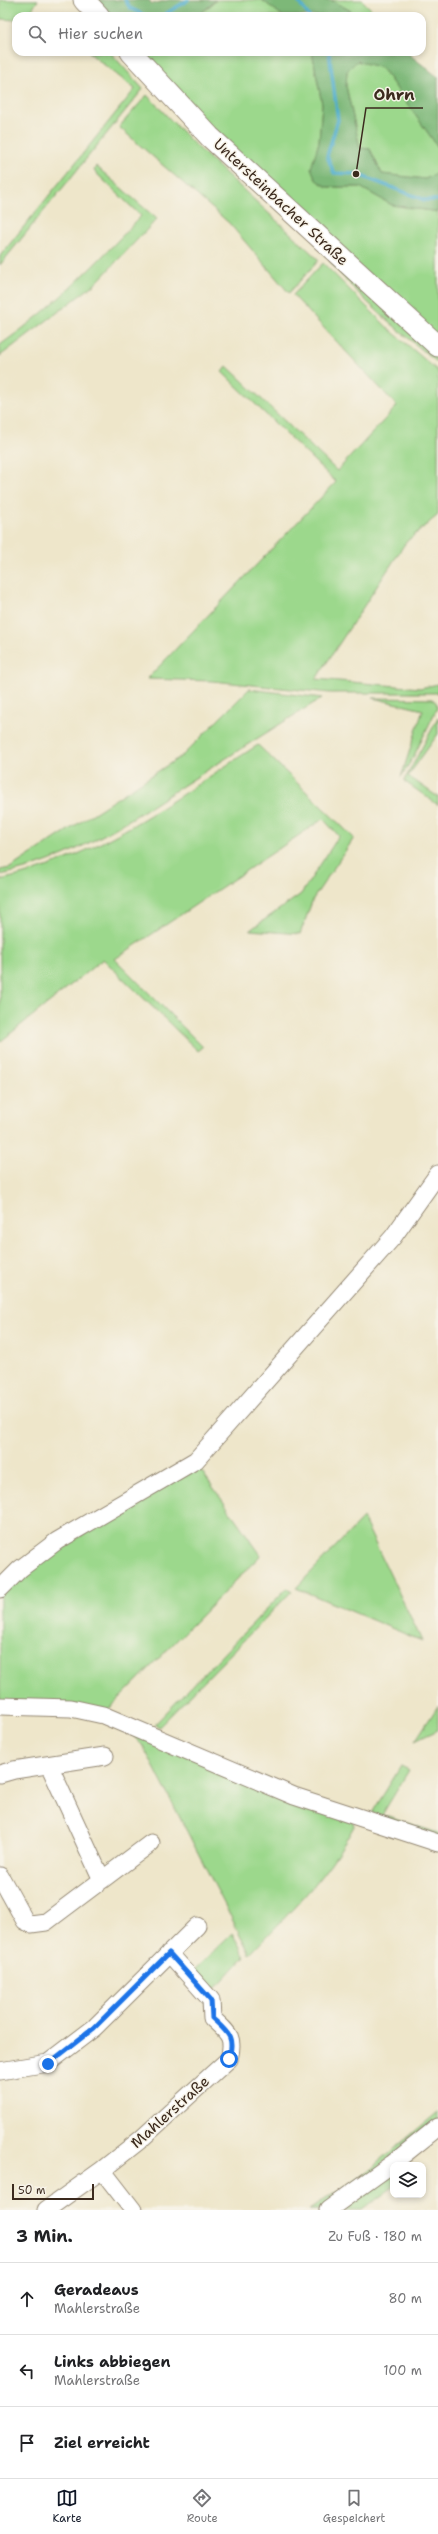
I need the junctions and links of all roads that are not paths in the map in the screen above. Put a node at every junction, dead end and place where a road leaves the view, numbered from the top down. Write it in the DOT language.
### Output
graph roads {
  1 [pos="84,0"];
  2 [pos="95,12"];
  3 [pos="135,56"];
  4 [pos="438,346"];
  5 [pos="438,1174"];
  6 [pos="0,1588"];
  7 [pos="0,1706"];
  8 [pos="105,1756"];
  9 [pos="49,1765"];
  10 [pos="0,1774"];
  11 [pos="151,1843"];
  12 [pos="438,1843"];
  13 [pos="0,1876"];
  14 [pos="102,1880"];
  15 [pos="197,1926"];
  16 [pos="169,1953"];
  17 [pos="0,2071"];
  18 [pos="438,2127"];
  19 [pos="102,2170"];
  20 [pos="46,2210"];
  21 [pos="133,2210"];
  22 [pos="328,2210"];
  1 -- 2 [label="main road"];
  3 -- 4 [label="main road, Untersteinbacher Straße"];
  5 -- 6 [label="street"];
  7 -- 12 [label="street"];
  8 -- 9 [label="street"];
  9 -- 10 [label="street"];
  9 -- 14 [label="street"];
  11 -- 14 [label="street"];
  13 -- 14 [label="street"];
  15 -- 16 [label="street"];
  16 -- 17 [label="street"];
  16 -- 19 [label="street, Mahlerstraße"];
  18 -- 22 [label="street"];
  19 -- 20 [label="street"];
  19 -- 21 [label="street"];
}
